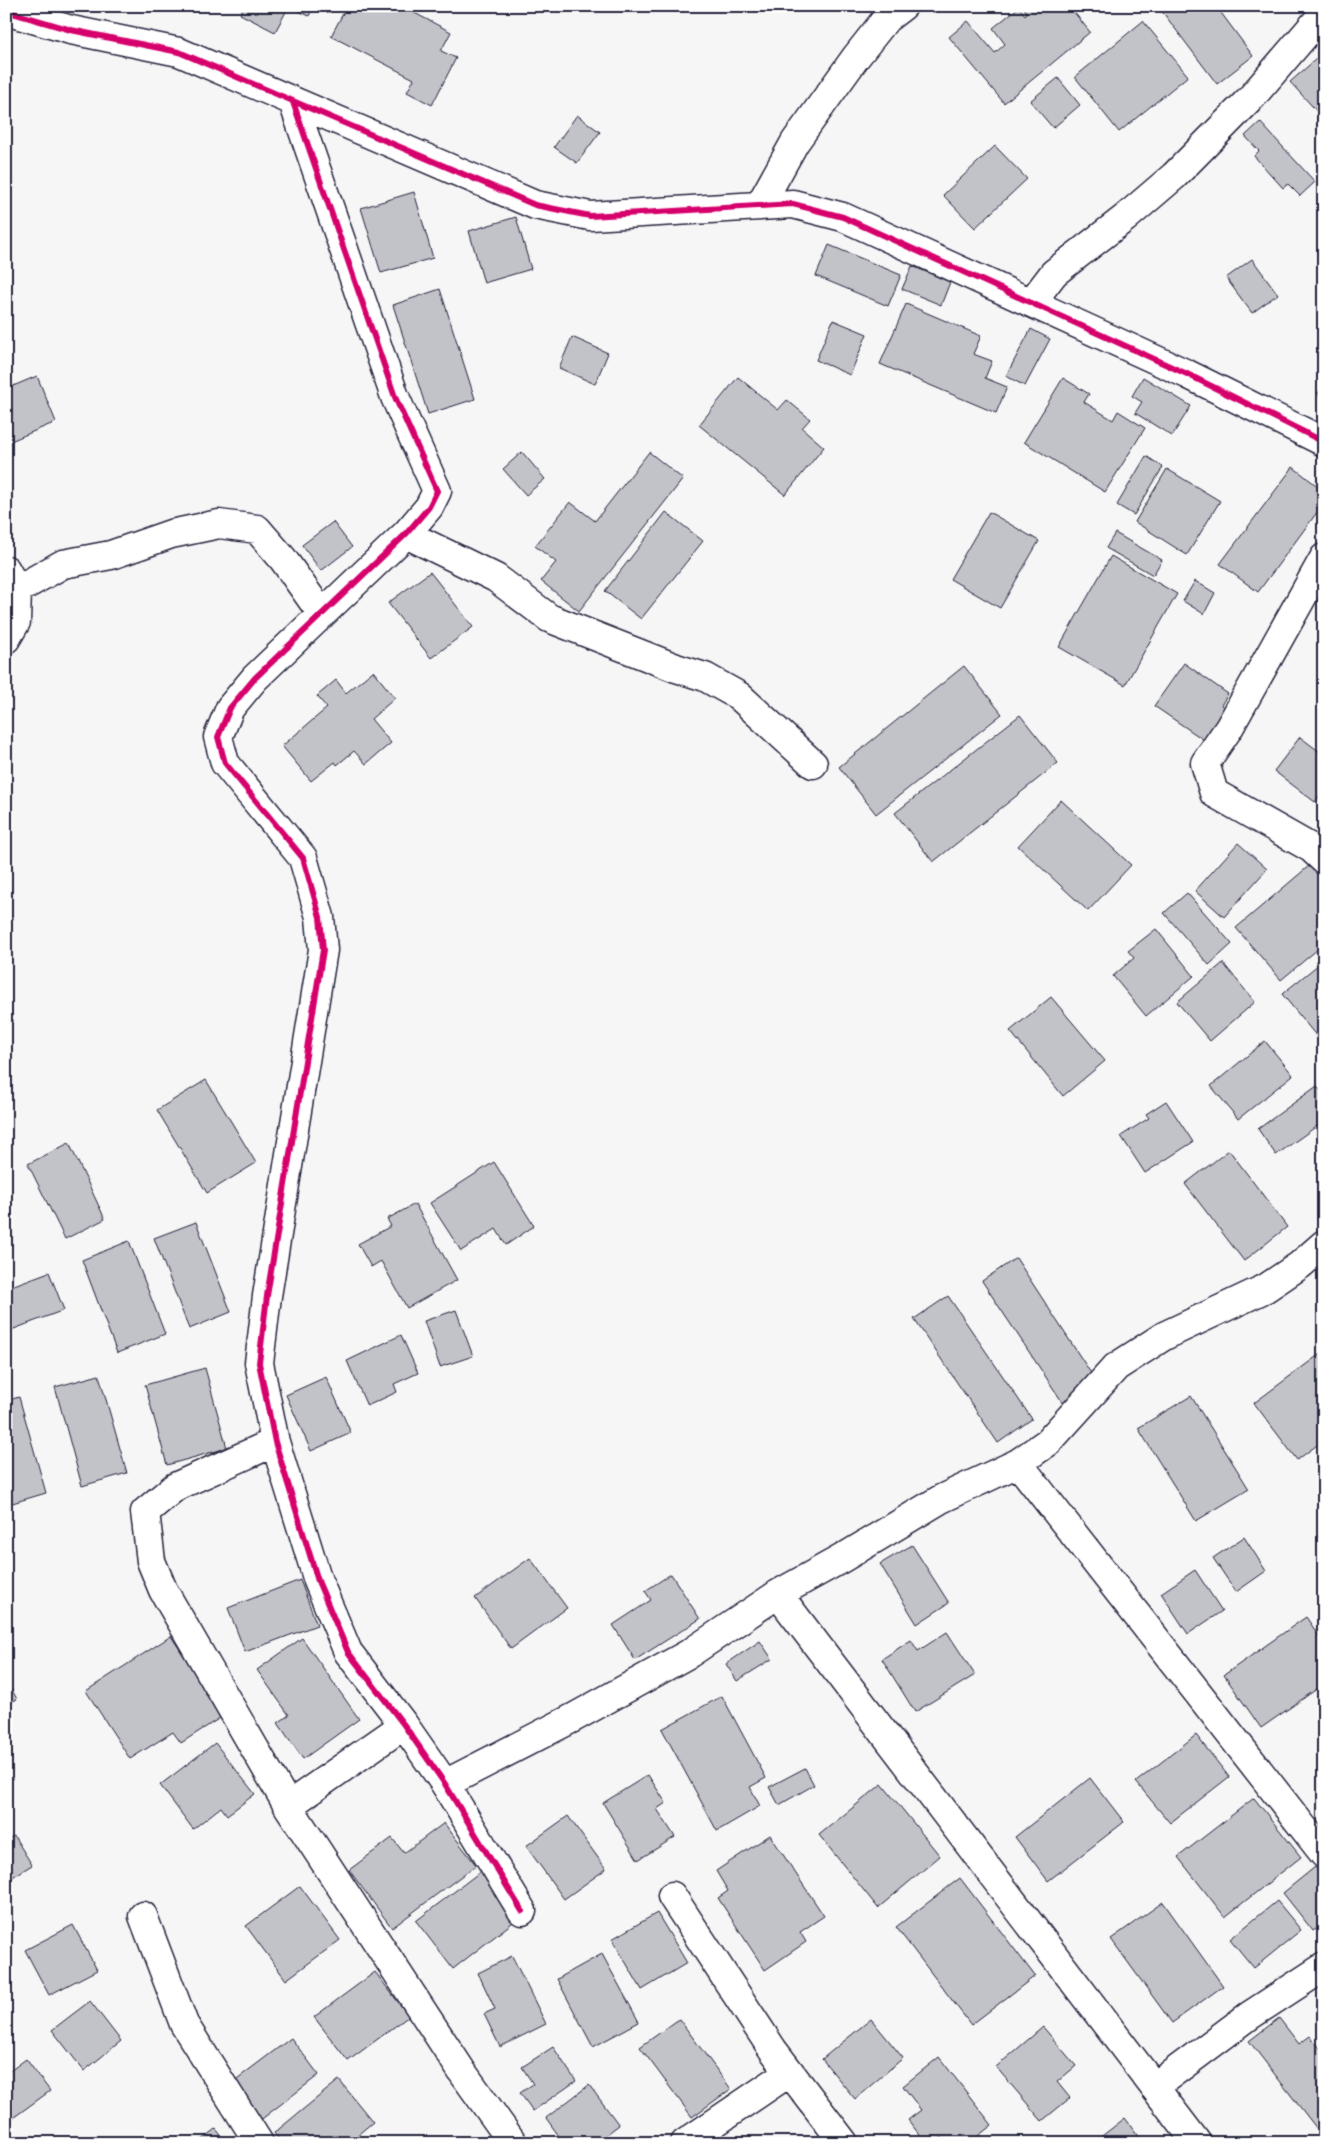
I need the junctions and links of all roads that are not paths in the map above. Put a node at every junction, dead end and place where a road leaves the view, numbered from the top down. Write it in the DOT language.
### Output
graph roads {
  1 [pos="903,6"];
  2 [pos="6,12"];
  3 [pos="1324,16"];
  4 [pos="293,102"];
  5 [pos="760,205"];
  6 [pos="1031,303"];
  7 [pos="1324,442"];
  8 [pos="406,534"];
  9 [pos="1324,558"];
  10 [pos="12,580"];
  11 [pos="322,614"];
  12 [pos="6,639"];
  13 [pos="813,764"];
  14 [pos="1324,860"];
  15 [pos="1324,1244"];
  16 [pos="276,1442"];
  17 [pos="1018,1463"];
  18 [pos="778,1594"];
  19 [pos="404,1725"];
  20 [pos="445,1784"];
  21 [pos="288,1806"];
  22 [pos="1324,1854"];
  23 [pos="672,1896"];
  24 [pos="522,1911"];
  25 [pos="143,1916"];
  26 [pos="1324,1967"];
  27 [pos="790,2072"];
  28 [pos="1154,2087"];
  29 [pos="259,2143"];
  30 [pos="513,2143"];
  31 [pos="685,2143"];
  32 [pos="844,2143"];
  33 [pos="1197,2143"];
  1 -- 5 [label="street"];
  2 -- 4 [label="street"];
  3 -- 6 [label="street"];
  4 -- 5 [label="street"];
  4 -- 8 [label="street"];
  5 -- 6 [label="street"];
  6 -- 7 [label="street"];
  8 -- 11 [label="street"];
  8 -- 13 [label="street"];
  9 -- 14 [label="street"];
  10 -- 11 [label="street"];
  10 -- 12 [label="street"];
  11 -- 16 [label="street"];
  15 -- 17 [label="street"];
  16 -- 19 [label="street"];
  16 -- 21 [label="street"];
  17 -- 18 [label="street"];
  17 -- 22 [label="street"];
  18 -- 20 [label="street"];
  18 -- 28 [label="street"];
  19 -- 20 [label="street"];
  19 -- 21 [label="street"];
  20 -- 24 [label="street"];
  21 -- 30 [label="street"];
  23 -- 27 [label="street"];
  25 -- 29 [label="street"];
  26 -- 28 [label="street"];
  27 -- 31 [label="street"];
  27 -- 32 [label="street"];
  28 -- 33 [label="street"];
}
